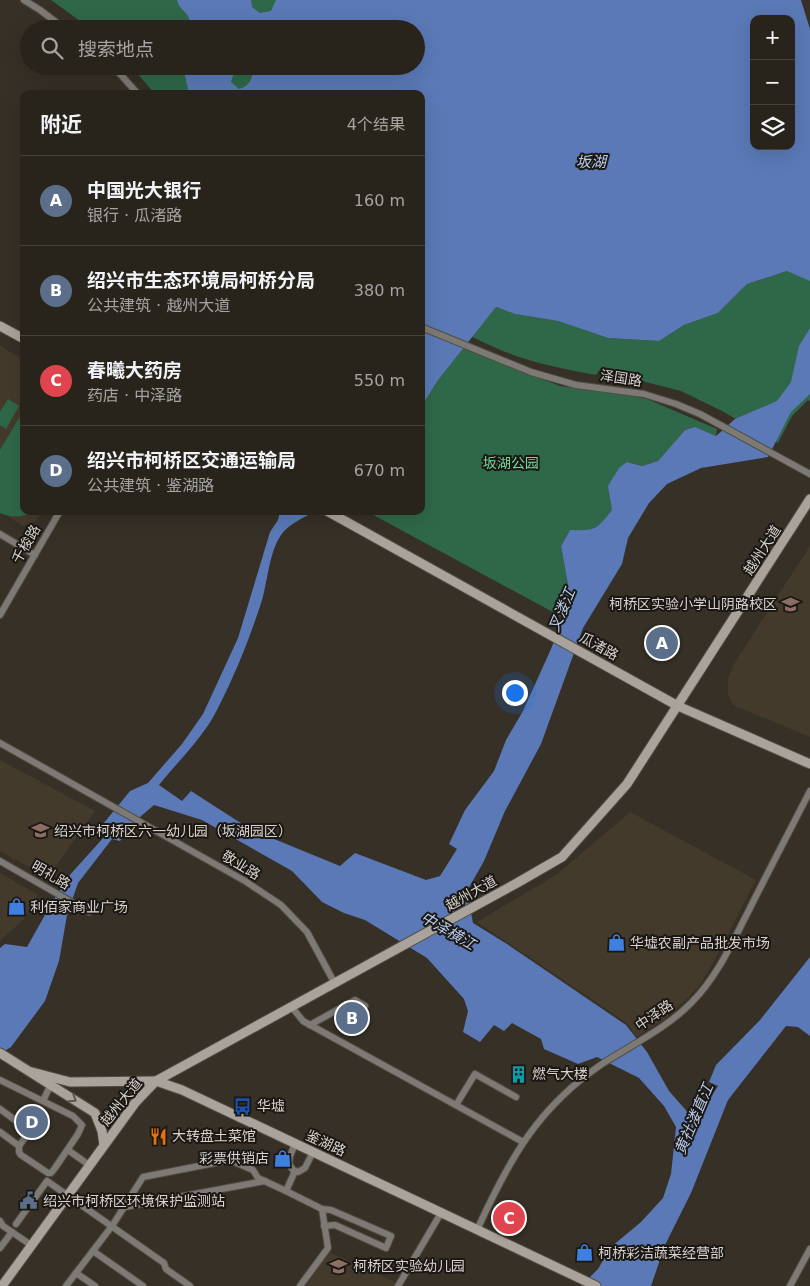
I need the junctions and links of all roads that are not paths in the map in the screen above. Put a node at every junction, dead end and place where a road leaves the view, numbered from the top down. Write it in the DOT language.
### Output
graph roads {
  1 [pos="24,0"];
  2 [pos="53,20"];
  3 [pos="121,75"];
  4 [pos="134,90"];
  5 [pos="0,326"];
  6 [pos="425,329"];
  7 [pos="20,337"];
  8 [pos="810,474"];
  9 [pos="810,500"];
  10 [pos="58,515"];
  11 [pos="334,515"];
  12 [pos="0,534"];
  13 [pos="35,554"];
  14 [pos="0,615"];
  15 [pos="678,706"];
  16 [pos="0,744"];
  17 [pos="810,764"];
  18 [pos="810,791"];
  19 [pos="0,861"];
  20 [pos="88,912"];
  21 [pos="334,982"];
  22 [pos="290,1006"];
  23 [pos="365,1006"];
  24 [pos="310,1025"];
  25 [pos="0,1053"];
  26 [pos="32,1072"];
  27 [pos="0,1080"];
  28 [pos="156,1081"];
  29 [pos="51,1084"];
  30 [pos="516,1097"];
  31 [pos="43,1101"];
  32 [pos="456,1105"];
  33 [pos="0,1110"];
  34 [pos="0,1132"];
  35 [pos="523,1142"];
  36 [pos="295,1144"];
  37 [pos="104,1145"];
  38 [pos="19,1146"];
  39 [pos="68,1150"];
  40 [pos="313,1152"];
  41 [pos="89,1165"];
  42 [pos="295,1171"];
  43 [pos="265,1181"];
  44 [pos="286,1192"];
  45 [pos="68,1194"];
  46 [pos="125,1207"];
  47 [pos="322,1209"];
  48 [pos="441,1213"];
  49 [pos="1,1224"];
  50 [pos="16,1224"];
  51 [pos="112,1226"];
  52 [pos="324,1226"];
  53 [pos="477,1230"];
  54 [pos="12,1232"];
  55 [pos="32,1245"];
  56 [pos="0,1248"];
  57 [pos="810,1248"];
  58 [pos="93,1251"];
  59 [pos="76,1273"];
  60 [pos="2,1286"];
  61 [pos="66,1286"];
  62 [pos="95,1286"];
  63 [pos="143,1286"];
  64 [pos="190,1286"];
  65 [pos="300,1286"];
  66 [pos="398,1286"];
  67 [pos="596,1286"];
  68 [pos="790,1286"];
  1 -- 2 [label="street"];
  3 -- 4 [label="street"];
  5 -- 7 [label="street"];
  6 -- 8 [label="street, 泽国路"];
  9 -- 15 [label="street, 越州大道"];
  10 -- 13 [label="street, 千梭路"];
  11 -- 15 [label="street, 瓜渚路"];
  12 -- 13 [label="street"];
  13 -- 14 [label="street, 千梭路"];
  15 -- 17 [label="street, 瓜渚路"];
  15 -- 21 [label="street, 越州大道"];
  16 -- 21 [label="street, 敬业路"];
  18 -- 35 [label="street, 中泽路"];
  19 -- 20 [label="street, 明礼路"];
  21 -- 22 [label="street, 越州大道"];
  22 -- 24 [label="street"];
  22 -- 28 [label="street, 越州大道"];
  23 -- 24 [label="street"];
  24 -- 32 [label="street"];
  25 -- 26 [label="street"];
  26 -- 28 [label="street, 鉴湖路"];
  26 -- 29 [label="street"];
  27 -- 31 [label="street"];
  28 -- 36 [label="street, 鉴湖路"];
  28 -- 37 [label="street, 越州大道"];
  29 -- 31 [label="street"];
  29 -- 37 [label="street, one-way"];
  30 -- 32 [label="street"];
  31 -- 39 [label="street"];
  32 -- 35 [label="street"];
  33 -- 38 [label="street"];
  34 -- 38 [label="street"];
  35 -- 53 [label="street, 中泽路"];
  36 -- 40 [label="street, 鉴湖路"];
  36 -- 42 [label="street"];
  37 -- 41 [label="street, 越州大道"];
  38 -- 39 [label="street"];
  39 -- 41 [label="street"];
  40 -- 42 [label="street"];
  40 -- 48 [label="street, 鉴湖路"];
  41 -- 45 [label="street, 越州大道"];
  42 -- 44 [label="street"];
  43 -- 44 [label="street"];
  43 -- 46 [label="street"];
  43 -- 46 [label="street"];
  44 -- 47 [label="street"];
  45 -- 50 [label="street"];
  45 -- 51 [label="street"];
  45 -- 55 [label="street, 越州大道"];
  46 -- 51 [label="street"];
  47 -- 52 [label="street"];
  47 -- 52 [label="street"];
  48 -- 53 [label="street, 鉴湖路"];
  48 -- 66 [label="street"];
  49 -- 54 [label="street"];
  51 -- 58 [label="street"];
  51 -- 64 [label="street"];
  52 -- 65 [label="street"];
  53 -- 67 [label="street, 鉴湖路"];
  54 -- 55 [label="street"];
  54 -- 56 [label="street"];
  55 -- 60 [label="street, 越州大道"];
  57 -- 68 [label="street"];
  58 -- 59 [label="street"];
  58 -- 63 [label="street"];
  59 -- 61 [label="street"];
  59 -- 62 [label="street"];
}
